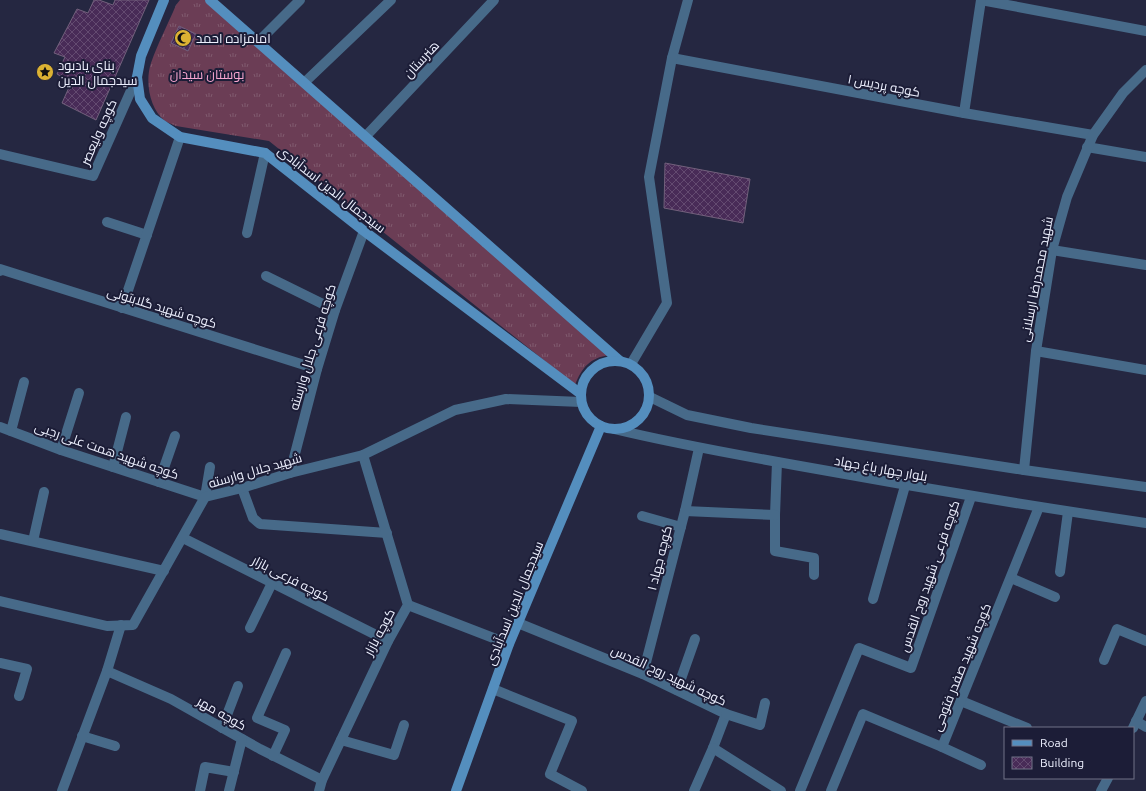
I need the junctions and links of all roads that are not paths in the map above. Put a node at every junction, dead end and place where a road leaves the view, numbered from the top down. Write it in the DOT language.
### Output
graph roads {
  1 [pos="164,0"];
  2 [pos="210,0"];
  3 [pos="300,0"];
  4 [pos="391,0"];
  5 [pos="494,0"];
  6 [pos="688,0"];
  7 [pos="981,0"];
  8 [pos="1146,31"];
  9 [pos="258,42"];
  10 [pos="672,58"];
  11 [pos="1146,70"];
  12 [pos="137,77"];
  13 [pos="305,82"];
  14 [pos="964,114"];
  15 [pos="1093,135"];
  16 [pos="366,136"];
  17 [pos="180,137"];
  18 [pos="1087,147"];
  19 [pos="265,153"];
  20 [pos="0,154"];
  21 [pos="1146,157"];
  22 [pos="106,222"];
  23 [pos="364,231"];
  24 [pos="247,233"];
  25 [pos="147,235"];
  26 [pos="1052,250"];
  27 [pos="1146,265"];
  28 [pos="0,270"];
  29 [pos="266,276"];
  30 [pos="122,308"];
  31 [pos="335,310"];
  32 [pos="1036,351"];
  33 [pos="620,361"];
  34 [pos="631,364"];
  35 [pos="317,369"];
  36 [pos="1146,370"];
  37 [pos="24,382"];
  38 [pos="79,393"];
  39 [pos="650,397"];
  40 [pos="581,398"];
  41 [pos="126,417"];
  42 [pos="601,426"];
  43 [pos="0,427"];
  44 [pos="614,429"];
  45 [pos="11,431"];
  46 [pos="175,436"];
  47 [pos="699,448"];
  48 [pos="61,450"];
  49 [pos="363,455"];
  50 [pos="777,462"];
  51 [pos="210,466"];
  52 [pos="113,467"];
  53 [pos="1024,470"];
  54 [pos="290,473"];
  55 [pos="159,482"];
  56 [pos="905,486"];
  57 [pos="1146,487"];
  58 [pos="242,488"];
  59 [pos="44,492"];
  60 [pos="205,497"];
  61 [pos="971,497"];
  62 [pos="1039,508"];
  63 [pos="685,511"];
  64 [pos="1068,512"];
  65 [pos="775,515"];
  66 [pos="642,516"];
  67 [pos="1146,523"];
  68 [pos="681,527"];
  69 [pos="387,532"];
  70 [pos="0,534"];
  71 [pos="182,538"];
  72 [pos="33,541"];
  73 [pos="164,571"];
  74 [pos="1060,572"];
  75 [pos="814,575"];
  76 [pos="1011,578"];
  77 [pos="272,583"];
  78 [pos="1055,597"];
  79 [pos="873,599"];
  80 [pos="0,600"];
  81 [pos="408,605"];
  82 [pos="518,624"];
  83 [pos="121,625"];
  84 [pos="250,628"];
  85 [pos="695,639"];
  86 [pos="388,641"];
  87 [pos="1146,641"];
  88 [pos="509,644"];
  89 [pos="286,653"];
  90 [pos="1104,660"];
  91 [pos="0,663"];
  92 [pos="107,671"];
  93 [pos="643,674"];
  94 [pos="238,686"];
  95 [pos="493,689"];
  96 [pos="677,690"];
  97 [pos="19,696"];
  98 [pos="961,701"];
  99 [pos="1146,701"];
  100 [pos="765,703"];
  101 [pos="726,714"];
  102 [pos="404,725"];
  103 [pos="1134,725"];
  104 [pos="1146,726"];
  105 [pos="1025,727"];
  106 [pos="222,728"];
  107 [pos="82,736"];
  108 [pos="242,739"];
  109 [pos="341,740"];
  110 [pos="115,746"];
  111 [pos="942,747"];
  112 [pos="713,748"];
  113 [pos="273,756"];
  114 [pos="981,765"];
  115 [pos="234,772"];
  116 [pos="1107,779"];
  117 [pos="322,780"];
  118 [pos="62,791"];
  119 [pos="200,791"];
  120 [pos="229,791"];
  121 [pos="319,791"];
  122 [pos="456,791"];
  123 [pos="582,791"];
  124 [pos="694,791"];
  125 [pos="781,791"];
  126 [pos="800,791"];
  127 [pos="832,791"];
  128 [pos="1101,791"];
  1 -- 12 [label="main road, سیدجمال الدین اسدآبادی"];
  2 -- 9 [label="main road"];
  3 -- 9 [label="street"];
  4 -- 13 [label="street"];
  5 -- 16 [label="street, هنرستان"];
  6 -- 10 [label="street"];
  7 -- 8 [label="street"];
  7 -- 14 [label="street"];
  9 -- 13 [label="main road"];
  10 -- 14 [label="street, کوچه پردیس ۱"];
  10 -- 34 [label="street"];
  11 -- 15 [label="street, شهید محمدرضا ارسلانی"];
  12 -- 17 [label="main road, سیدجمال الدین اسدآبادی"];
  12 -- 20 [label="street, کوچه ولیعصر"];
  13 -- 16 [label="main road"];
  14 -- 15 [label="street, کوچه پردیس ۱"];
  15 -- 18 [label="street, شهید محمدرضا ارسلانی"];
  16 -- 33 [label="main road"];
  17 -- 19 [label="main road, سیدجمال الدین اسدآبادی"];
  17 -- 25 [label="street"];
  18 -- 21 [label="street"];
  18 -- 26 [label="street, شهید محمدرضا ارسلانی"];
  19 -- 23 [label="main road, سیدجمال الدین اسدآبادی"];
  19 -- 24 [label="street"];
  22 -- 25 [label="street"];
  23 -- 31 [label="street, کوچه فرعی جلال وارسته"];
  23 -- 40 [label="main road, سیدجمال الدین اسدآبادی"];
  25 -- 30 [label="street"];
  26 -- 27 [label="street"];
  26 -- 32 [label="street, شهید محمدرضا ارسلانی"];
  28 -- 30 [label="street, کوچه شهید گلابتونی"];
  29 -- 31 [label="street"];
  30 -- 35 [label="street, کوچه شهید گلابتونی"];
  31 -- 35 [label="street, کوچه فرعی جلال وارسته"];
  32 -- 36 [label="street"];
  32 -- 53 [label="street, شهید محمدرضا ارسلانی"];
  33 -- 34 [label="main road"];
  33 -- 40 [label="main road"];
  34 -- 39 [label="main road"];
  35 -- 54 [label="street, کوچه فرعی جلال وارسته"];
  37 -- 45 [label="street"];
  38 -- 48 [label="street"];
  39 -- 44 [label="main road"];
  39 -- 53 [label="street, بلوار چهار باغ جهاد"];
  40 -- 42 [label="main road"];
  40 -- 49 [label="street, شهید جلال وارسته"];
  41 -- 52 [label="street"];
  42 -- 44 [label="main road"];
  42 -- 82 [label="main road, سیدجمال الدین اسدآبادی"];
  43 -- 45 [label="street, کوچه شهید همت علی رجبی"];
  44 -- 47 [label="street, بلوار چهار باغ جهاد"];
  45 -- 48 [label="street, کوچه شهید همت علی رجبی"];
  46 -- 55 [label="street"];
  47 -- 50 [label="street, بلوار چهار باغ جهاد"];
  47 -- 63 [label="street, کوچه جهاد ۱"];
  48 -- 52 [label="street, کوچه شهید همت علی رجبی"];
  49 -- 54 [label="street, شهید جلال وارسته"];
  49 -- 69 [label="street, کوچه بازار"];
  50 -- 56 [label="street, بلوار چهار باغ جهاد"];
  50 -- 65 [label="street"];
  51 -- 60 [label="street"];
  52 -- 55 [label="street, کوچه شهید همت علی رجبی"];
  53 -- 57 [label="street, بلوار چهار باغ جهاد"];
  54 -- 58 [label="street, شهید جلال وارسته"];
  55 -- 60 [label="street, کوچه شهید همت علی رجبی"];
  56 -- 61 [label="street, بلوار چهار باغ جهاد"];
  56 -- 79 [label="street"];
  58 -- 60 [label="street, شهید جلال وارسته"];
  58 -- 69 [label="street"];
  59 -- 72 [label="street"];
  60 -- 71 [label="street, شهید جلال وارسته"];
  61 -- 62 [label="street, بلوار چهار باغ جهاد"];
  61 -- 126 [label="street, کوچه فرعی شهید روح القدس"];
  62 -- 64 [label="street, بلوار چهار باغ جهاد"];
  62 -- 76 [label="street, کوچه شهید صفدر فتوحی"];
  63 -- 65 [label="street"];
  63 -- 68 [label="street, کوچه جهاد ۱"];
  64 -- 67 [label="street, بلوار چهار باغ جهاد"];
  64 -- 74 [label="street"];
  65 -- 75 [label="street"];
  66 -- 68 [label="street"];
  68 -- 93 [label="street, کوچه جهاد ۱"];
  69 -- 81 [label="street, کوچه بازار"];
  70 -- 72 [label="street"];
  71 -- 73 [label="street, شهید جلال وارسته"];
  71 -- 77 [label="street, کوچه فرعی بازار"];
  72 -- 73 [label="street"];
  73 -- 83 [label="street, شهید جلال وارسته"];
  76 -- 78 [label="street"];
  76 -- 98 [label="street, کوچه شهید صفدر فتوحی"];
  77 -- 84 [label="street"];
  77 -- 86 [label="street, کوچه فرعی بازار"];
  80 -- 83 [label="street, شهید جلال وارسته"];
  81 -- 86 [label="street, کوچه بازار"];
  81 -- 88 [label="street"];
  82 -- 88 [label="main road, سیدجمال الدین اسدآبادی"];
  82 -- 93 [label="street, کوچه شهید روح القدس"];
  83 -- 92 [label="street"];
  85 -- 96 [label="street"];
  86 -- 109 [label="street, کوچه بازار"];
  87 -- 90 [label="street"];
  88 -- 95 [label="main road, سیدجمال الدین اسدآبادی"];
  89 -- 113 [label="street"];
  91 -- 97 [label="street"];
  92 -- 106 [label="street, کوچه مهر"];
  92 -- 107 [label="street"];
  93 -- 96 [label="street, کوچه شهید روح القدس"];
  94 -- 106 [label="street"];
  95 -- 122 [label="main road, سیدجمال الدین اسدآبادی"];
  95 -- 123 [label="street"];
  96 -- 101 [label="street, کوچه شهید روح القدس"];
  98 -- 105 [label="street"];
  98 -- 111 [label="street, کوچه شهید صفدر فتوحی"];
  99 -- 103 [label="street"];
  100 -- 101 [label="street"];
  101 -- 112 [label="street, کوچه شهید روح القدس"];
  102 -- 109 [label="street"];
  103 -- 104 [label="street"];
  106 -- 108 [label="street, کوچه مهر"];
  107 -- 110 [label="street"];
  107 -- 118 [label="street"];
  108 -- 113 [label="street, کوچه مهر"];
  108 -- 115 [label="street"];
  109 -- 117 [label="street, کوچه بازار"];
  111 -- 114 [label="street"];
  111 -- 127 [label="street, کوچه شهید صفدر فتوحی"];
  112 -- 124 [label="street, کوچه شهید روح القدس"];
  112 -- 125 [label="street"];
  113 -- 117 [label="street, کوچه مهر"];
  115 -- 119 [label="street"];
  115 -- 120 [label="street"];
  116 -- 128 [label="street"];
  117 -- 121 [label="street, کوچه بازار"];
}
